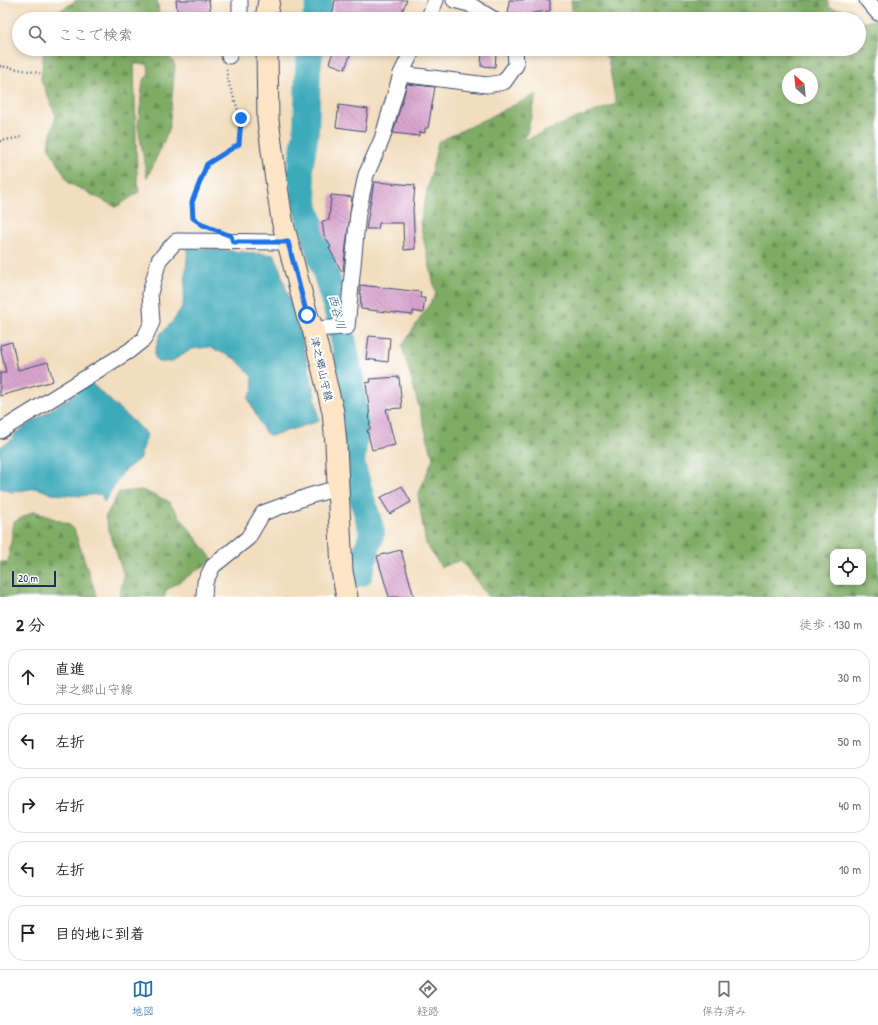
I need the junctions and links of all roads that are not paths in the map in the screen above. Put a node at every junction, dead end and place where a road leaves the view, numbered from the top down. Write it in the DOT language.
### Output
graph roads {
  1 [pos="240,0"];
  2 [pos="269,0"];
  3 [pos="436,0"];
  4 [pos="454,0"];
  5 [pos="867,0"];
  6 [pos="240,12"];
  7 [pos="267,12"];
  8 [pos="431,12"];
  9 [pos="482,12"];
  10 [pos="878,13"];
  11 [pos="267,56"];
  12 [pos="410,56"];
  13 [pos="515,56"];
  14 [pos="401,74"];
  15 [pos="288,242"];
  16 [pos="313,329"];
  17 [pos="0,431"];
  18 [pos="338,488"];
  19 [pos="204,597"];
  20 [pos="347,597"];
  1 -- 6 [label="street"];
  2 -- 7 [label="main road"];
  3 -- 8 [label="street"];
  4 -- 9 [label="street"];
  5 -- 10 [label="street"];
  11 -- 15 [label="main road, 津之郷山守線"];
  12 -- 14 [label="street"];
  13 -- 14 [label="street"];
  14 -- 16 [label="street"];
  15 -- 16 [label="main road, 津之郷山守線"];
  15 -- 17 [label="street"];
  16 -- 18 [label="main road, 津之郷山守線"];
  18 -- 19 [label="street"];
  18 -- 20 [label="main road, 津之郷山守線"];
}
